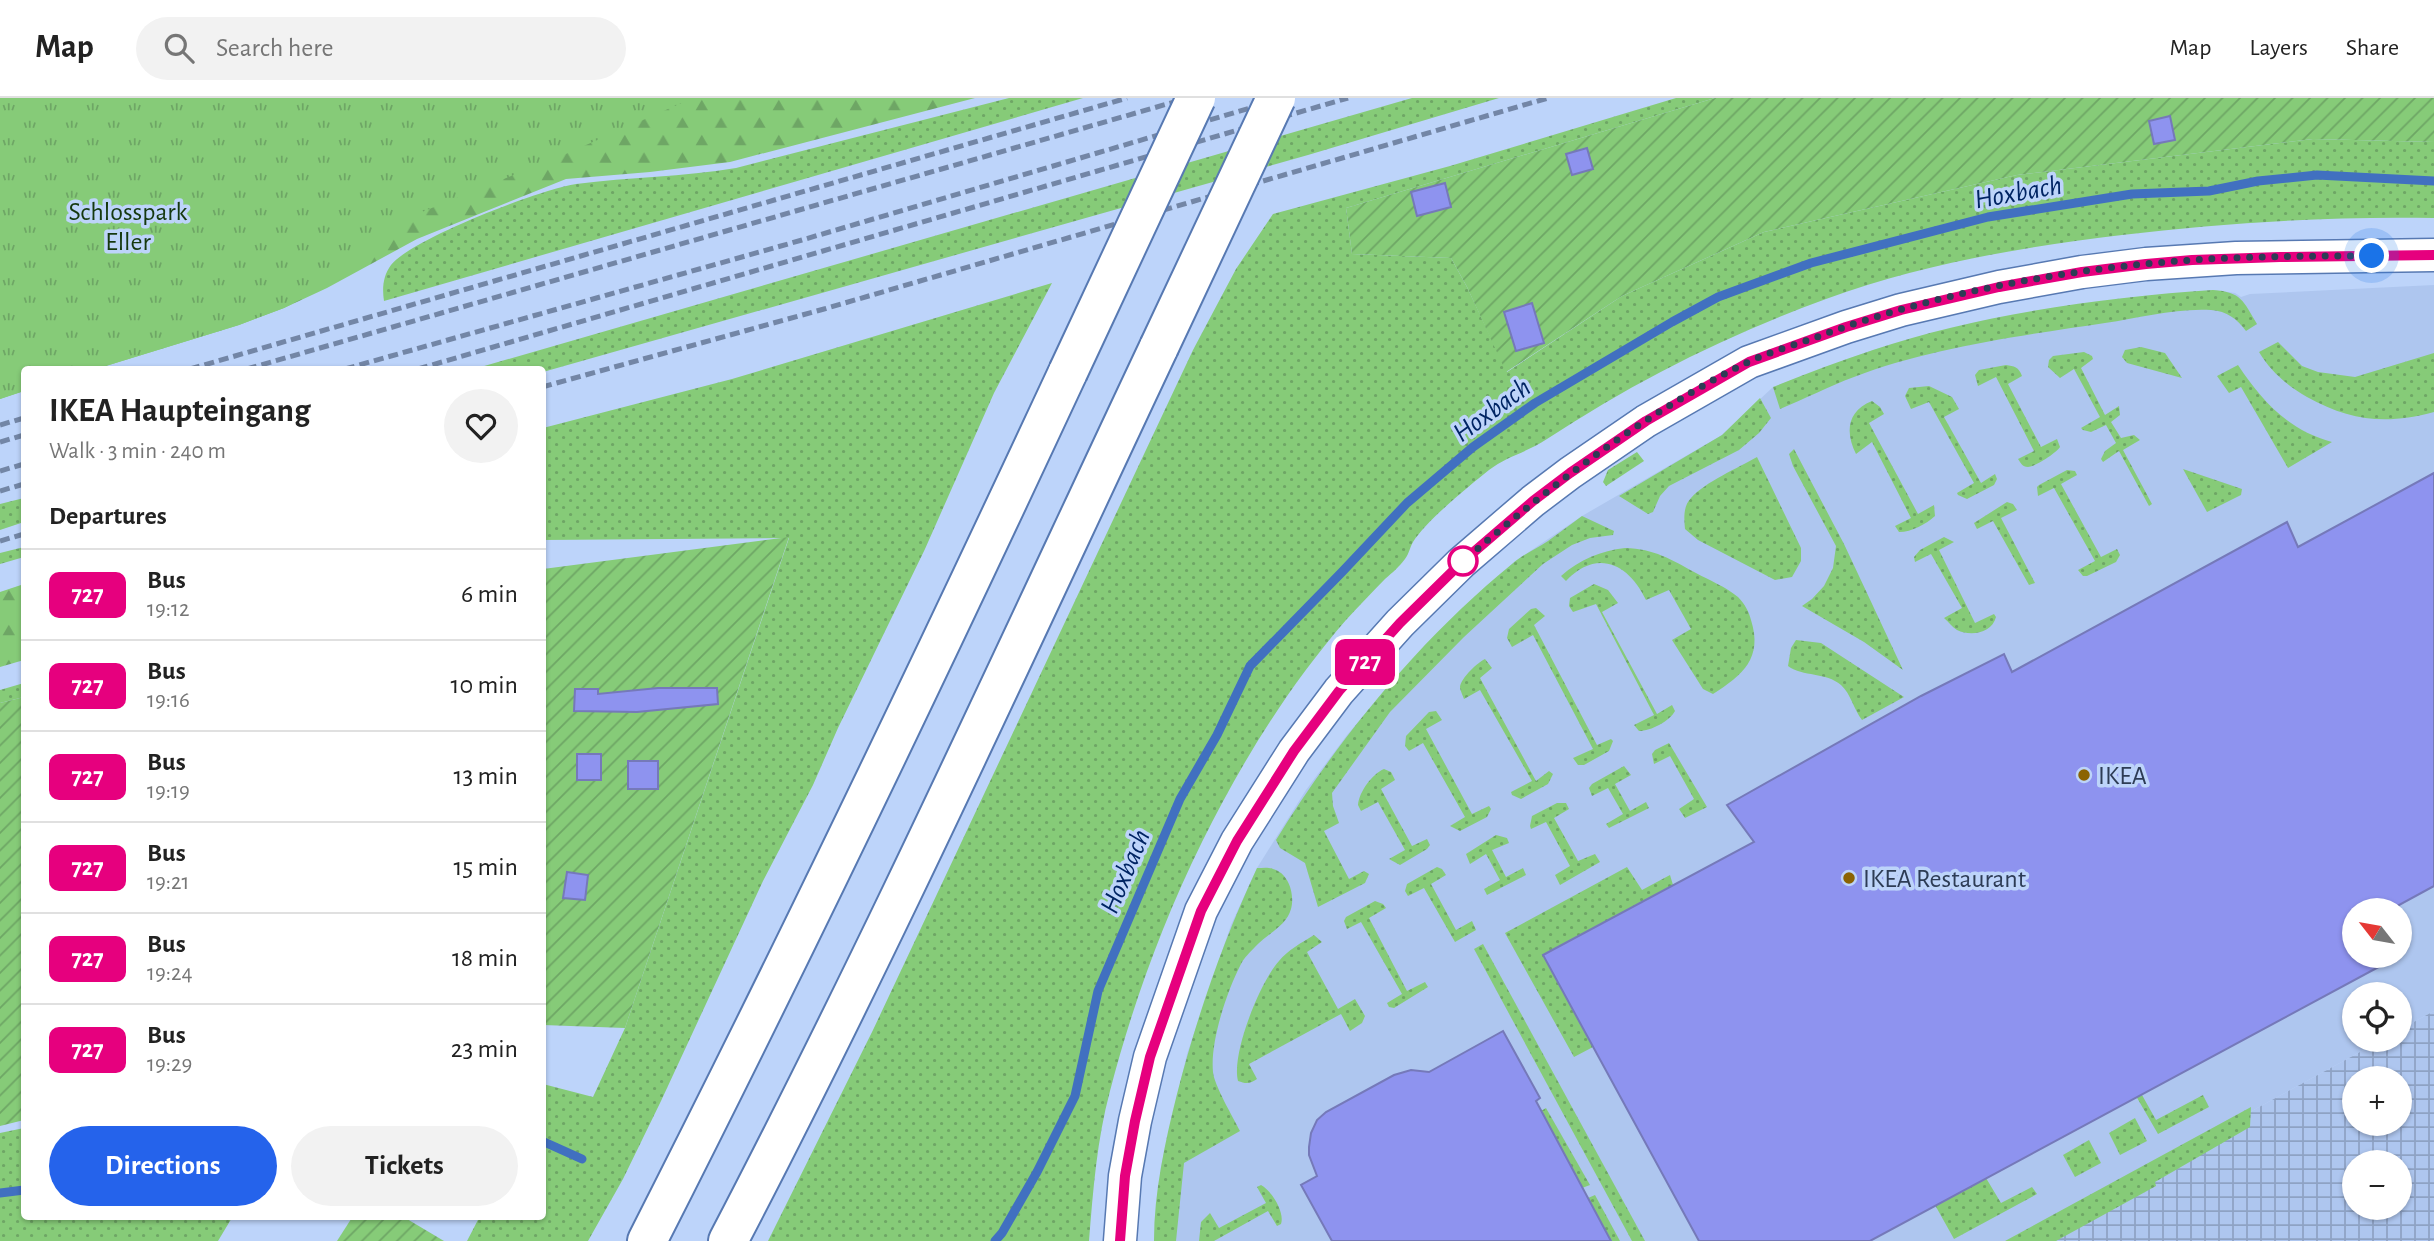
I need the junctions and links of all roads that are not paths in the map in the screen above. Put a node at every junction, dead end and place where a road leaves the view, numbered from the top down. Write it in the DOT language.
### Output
graph roads {
  1 [pos="1196,98"];
  2 [pos="1276,98"];
  3 [pos="2434,255"];
  4 [pos="647,1241"];
  5 [pos="728,1241"];
  6 [pos="1120,1241"];
  1 -- 4 [label="highway, bridge"];
  2 -- 5 [label="highway, bridge"];
  3 -- 6 [label="main road"];
}
